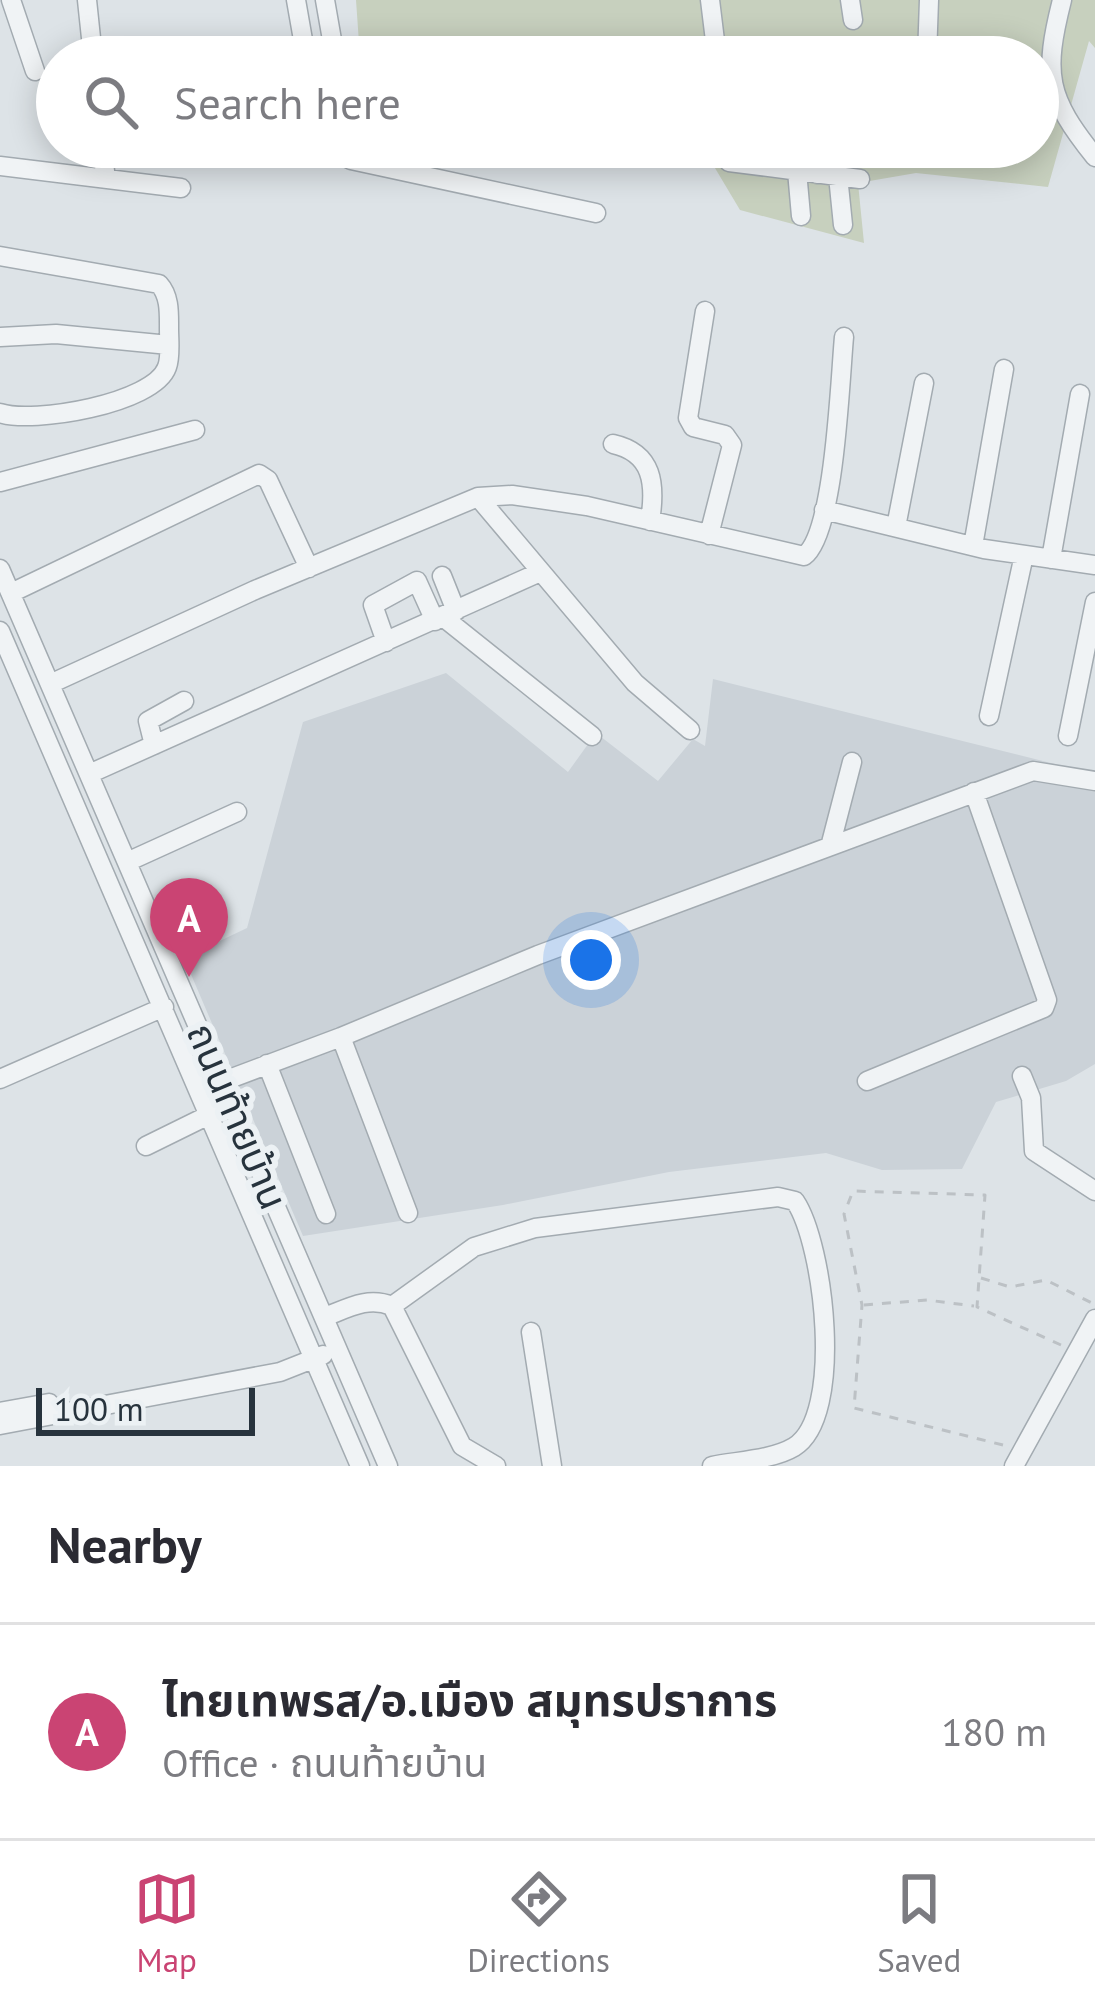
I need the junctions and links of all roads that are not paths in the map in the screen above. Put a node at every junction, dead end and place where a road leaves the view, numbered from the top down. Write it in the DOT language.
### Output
graph roads {
  1 [pos="10,0"];
  2 [pos="88,0"];
  3 [pos="296,0"];
  4 [pos="325,0"];
  5 [pos="710,0"];
  6 [pos="929,0"];
  7 [pos="1062,0"];
  8 [pos="0,3"];
  9 [pos="91,36"];
  10 [pos="302,36"];
  11 [pos="331,36"];
  12 [pos="714,36"];
  13 [pos="928,36"];
  14 [pos="1056,36"];
  15 [pos="35,70"];
  16 [pos="1059,117"];
  17 [pos="1095,157"];
  18 [pos="0,166"];
  19 [pos="105,168"];
  20 [pos="388,168"];
  21 [pos="774,168"];
  22 [pos="794,168"];
  23 [pos="799,168"];
  24 [pos="797,171"];
  25 [pos="838,176"];
  26 [pos="106,179"];
  27 [pos="860,179"];
  28 [pos="182,188"];
  29 [pos="596,213"];
  30 [pos="802,216"];
  31 [pos="843,225"];
  32 [pos="0,256"];
  33 [pos="705,311"];
  34 [pos="0,337"];
  35 [pos="844,337"];
  36 [pos="169,346"];
  37 [pos="1004,369"];
  38 [pos="924,383"];
  39 [pos="1080,394"];
  40 [pos="0,413"];
  41 [pos="196,430"];
  42 [pos="613,443"];
  43 [pos="0,482"];
  44 [pos="478,497"];
  45 [pos="824,510"];
  46 [pos="650,521"];
  47 [pos="896,527"];
  48 [pos="709,535"];
  49 [pos="973,546"];
  50 [pos="1024,555"];
  51 [pos="1051,559"];
  52 [pos="1095,565"];
  53 [pos="0,568"];
  54 [pos="309,568"];
  55 [pos="538,573"];
  56 [pos="442,576"];
  57 [pos="10,593"];
  58 [pos="1095,602"];
  59 [pos="445,616"];
  60 [pos="0,631"];
  61 [pos="386,642"];
  62 [pos="50,684"];
  63 [pos="184,701"];
  64 [pos="989,716"];
  65 [pos="690,730"];
  66 [pos="592,736"];
  67 [pos="1068,736"];
  68 [pos="154,745"];
  69 [pos="852,762"];
  70 [pos="89,774"];
  71 [pos="1095,781"];
  72 [pos="974,792"];
  73 [pos="237,812"];
  74 [pos="831,843"];
  75 [pos="128,862"];
  76 [pos="164,1007"];
  77 [pos="341,1037"];
  78 [pos="266,1064"];
  79 [pos="1022,1076"];
  80 [pos="0,1078"];
  81 [pos="223,1080"];
  82 [pos="867,1081"];
  83 [pos="201,1091"];
  84 [pos="211,1114"];
  85 [pos="146,1146"];
  86 [pos="1095,1191"];
  87 [pos="408,1213"];
  88 [pos="326,1214"];
  89 [pos="392,1306"];
  90 [pos="325,1317"];
  91 [pos="1095,1318"];
  92 [pos="531,1332"];
  93 [pos="339,1352"];
  94 [pos="311,1358"];
  95 [pos="290,1364"];
  96 [pos="0,1412"];
  97 [pos="0,1425"];
  98 [pos="1018,1458"];
  99 [pos="360,1466"];
  100 [pos="388,1466"];
  101 [pos="496,1466"];
  102 [pos="552,1466"];
  103 [pos="712,1466"];
  1 -- 8 [label="street"];
  1 -- 15 [label="street"];
  2 -- 9 [label="street"];
  3 -- 10 [label="street"];
  4 -- 11 [label="street"];
  5 -- 12 [label="street"];
  6 -- 13 [label="street"];
  7 -- 14 [label="street"];
  16 -- 17 [label="street"];
  18 -- 26 [label="street"];
  19 -- 26 [label="street"];
  20 -- 29 [label="street"];
  21 -- 24 [label="street"];
  22 -- 24 [label="street"];
  23 -- 24 [label="street"];
  24 -- 25 [label="street"];
  24 -- 30 [label="street"];
  25 -- 27 [label="street"];
  25 -- 31 [label="street"];
  26 -- 28 [label="street"];
  32 -- 36 [label="street"];
  33 -- 48 [label="street"];
  34 -- 36 [label="street"];
  35 -- 45 [label="street"];
  36 -- 40 [label="street"];
  37 -- 49 [label="street"];
  38 -- 47 [label="street"];
  39 -- 51 [label="street"];
  41 -- 43 [label="street"];
  42 -- 46 [label="street"];
  44 -- 46 [label="street"];
  44 -- 54 [label="street"];
  44 -- 55 [label="street"];
  45 -- 47 [label="street"];
  45 -- 48 [label="street"];
  46 -- 48 [label="street"];
  47 -- 49 [label="street"];
  49 -- 50 [label="street"];
  50 -- 51 [label="street"];
  50 -- 64 [label="street"];
  51 -- 52 [label="street"];
  53 -- 57 [label="street, ถนนท้ายบ้าน"];
  54 -- 57 [label="street"];
  54 -- 62 [label="street"];
  55 -- 59 [label="street"];
  55 -- 65 [label="street"];
  56 -- 59 [label="street"];
  57 -- 62 [label="street, ถนนท้ายบ้าน"];
  58 -- 67 [label="street"];
  59 -- 61 [label="street"];
  59 -- 61 [label="street"];
  59 -- 66 [label="street"];
  60 -- 76 [label="street, ถนนท้ายบ้าน"];
  61 -- 68 [label="street"];
  62 -- 70 [label="street, ถนนท้ายบ้าน"];
  63 -- 68 [label="street"];
  68 -- 70 [label="street"];
  69 -- 74 [label="street"];
  70 -- 75 [label="street, ถนนท้ายบ้าน"];
  71 -- 72 [label="street"];
  72 -- 74 [label="street"];
  72 -- 82 [label="street"];
  73 -- 75 [label="street"];
  74 -- 77 [label="street"];
  75 -- 81 [label="street, ถนนท้ายบ้าน"];
  76 -- 80 [label="street"];
  76 -- 83 [label="street, ถนนท้ายบ้าน"];
  77 -- 78 [label="street"];
  77 -- 87 [label="street"];
  78 -- 81 [label="street"];
  78 -- 88 [label="street"];
  79 -- 86 [label="street"];
  81 -- 83 [label="street"];
  81 -- 90 [label="street, ถนนท้ายบ้าน"];
  83 -- 84 [label="street, ถนนท้ายบ้าน"];
  84 -- 85 [label="street"];
  84 -- 94 [label="street, ถนนท้ายบ้าน"];
  89 -- 90 [label="street"];
  89 -- 101 [label="street"];
  89 -- 103 [label="street"];
  90 -- 93 [label="street, ถนนท้ายบ้าน"];
  91 -- 98 [label="street"];
  92 -- 102 [label="street"];
  93 -- 94 [label="street"];
  93 -- 100 [label="street, ถนนท้ายบ้าน"];
  94 -- 95 [label="street"];
  94 -- 99 [label="street, ถนนท้ายบ้าน"];
  95 -- 96 [label="street"];
  95 -- 97 [label="street"];
}
